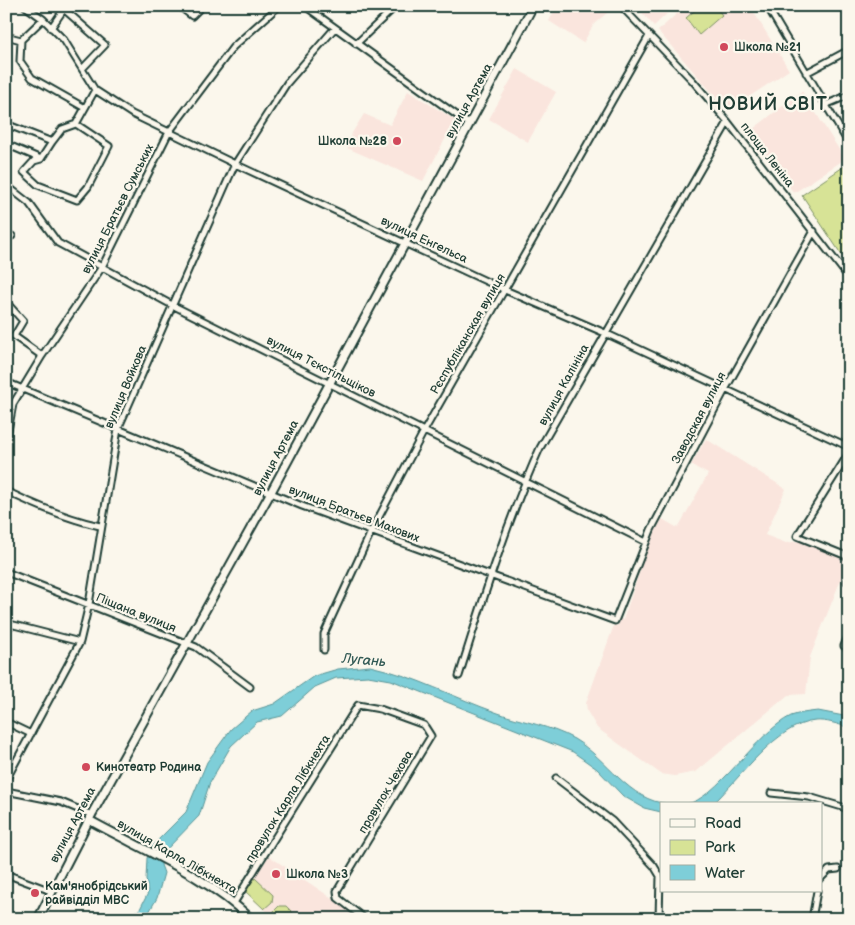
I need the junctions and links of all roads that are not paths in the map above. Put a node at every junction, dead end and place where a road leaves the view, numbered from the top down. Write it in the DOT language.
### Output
graph roads {
  1 [pos="25,6"];
  2 [pos="178,6"];
  3 [pos="202,6"];
  4 [pos="279,6"];
  5 [pos="305,6"];
  6 [pos="396,6"];
  7 [pos="533,6"];
  8 [pos="621,6"];
  9 [pos="769,7"];
  10 [pos="66,8"];
  11 [pos="43,19"];
  12 [pos="51,28"];
  13 [pos="334,29"];
  14 [pos="6,36"];
  15 [pos="648,36"];
  16 [pos="21,40"];
  17 [pos="356,44"];
  18 [pos="849,50"];
  19 [pos="82,69"];
  20 [pos="806,73"];
  21 [pos="95,90"];
  22 [pos="849,95"];
  23 [pos="825,105"];
  24 [pos="85,108"];
  25 [pos="728,122"];
  26 [pos="6,124"];
  27 [pos="76,124"];
  28 [pos="469,124"];
  29 [pos="169,132"];
  30 [pos="52,142"];
  31 [pos="6,144"];
  32 [pos="849,144"];
  33 [pos="41,159"];
  34 [pos="234,164"];
  35 [pos="6,185"];
  36 [pos="814,231"];
  37 [pos="407,242"];
  38 [pos="102,267"];
  39 [pos="849,278"];
  40 [pos="505,290"];
  41 [pos="6,302"];
  42 [pos="172,305"];
  43 [pos="605,333"];
  44 [pos="42,356"];
  45 [pos="6,382"];
  46 [pos="329,382"];
  47 [pos="24,388"];
  48 [pos="726,388"];
  49 [pos="118,429"];
  50 [pos="424,431"];
  51 [pos="6,442"];
  52 [pos="849,447"];
  53 [pos="849,453"];
  54 [pos="525,482"];
  55 [pos="6,491"];
  56 [pos="270,492"];
  57 [pos="100,526"];
  58 [pos="371,532"];
  59 [pos="646,542"];
  60 [pos="849,556"];
  61 [pos="6,572"];
  62 [pos="849,575"];
  63 [pos="491,576"];
  64 [pos="849,583"];
  65 [pos="89,604"];
  66 [pos="6,622"];
  67 [pos="615,622"];
  68 [pos="849,634"];
  69 [pos="80,642"];
  70 [pos="186,644"];
  71 [pos="846,647"];
  72 [pos="324,650"];
  73 [pos="459,676"];
  74 [pos="250,687"];
  75 [pos="358,705"];
  76 [pos="6,722"];
  77 [pos="31,734"];
  78 [pos="556,778"];
  79 [pos="6,780"];
  80 [pos="6,791"];
  81 [pos="771,793"];
  82 [pos="849,809"];
  83 [pos="90,817"];
  84 [pos="838,869"];
  85 [pos="6,874"];
  86 [pos="822,877"];
  87 [pos="51,891"];
  88 [pos="817,892"];
  89 [pos="234,903"];
  90 [pos="247,917"];
  91 [pos="38,919"];
  92 [pos="365,919"];
  93 [pos="658,919"];
  94 [pos="812,919"];
  1 -- 11 [label="street, вулиця Енгельса"];
  2 -- 3 [label="street"];
  4 -- 29 [label="street, вулиця Братьєв Сумських"];
  5 -- 13 [label="street"];
  6 -- 17 [label="street"];
  7 -- 28 [label="street, вулиця Артема"];
  8 -- 15 [label="street, площа Леніна"];
  9 -- 20 [label="street"];
  10 -- 12 [label="street"];
  10 -- 19 [label="street"];
  11 -- 12 [label="street, вулиця Енгельса"];
  11 -- 16 [label="street"];
  12 -- 19 [label="street, вулиця Енгельса"];
  13 -- 17 [label="street"];
  13 -- 34 [label="street, вулиця Войкова"];
  14 -- 16 [label="street"];
  15 -- 25 [label="street, площа Леніна"];
  15 -- 40 [label="street, Рєспубліканская вулиця"];
  16 -- 24 [label="street"];
  17 -- 28 [label="street"];
  18 -- 20 [label="street"];
  19 -- 21 [label="street, вулиця Енгельса"];
  20 -- 23 [label="street"];
  21 -- 24 [label="street"];
  21 -- 29 [label="street, вулиця Енгельса"];
  22 -- 23 [label="street"];
  23 -- 32 [label="street"];
  24 -- 27 [label="street"];
  25 -- 36 [label="street, площа Леніна"];
  25 -- 43 [label="street, вулиця Калініна"];
  26 -- 30 [label="street"];
  27 -- 30 [label="street"];
  27 -- 33 [label="street"];
  28 -- 37 [label="street, вулиця Артема"];
  29 -- 34 [label="street, вулиця Енгельса"];
  29 -- 38 [label="street, вулиця Братьєв Сумських"];
  30 -- 33 [label="street"];
  31 -- 33 [label="street"];
  34 -- 37 [label="street, вулиця Енгельса"];
  34 -- 42 [label="street, вулиця Войкова"];
  35 -- 38 [label="street, вулиця Тєкстільщіков"];
  36 -- 39 [label="street, площа Леніна"];
  36 -- 48 [label="street, Заводская вулиця"];
  37 -- 40 [label="street, вулиця Енгельса"];
  37 -- 46 [label="street, вулиця Артема"];
  38 -- 42 [label="street, вулиця Тєкстільщіков"];
  38 -- 44 [label="street, вулиця Братьєв Сумських"];
  40 -- 43 [label="street, вулиця Енгельса"];
  40 -- 50 [label="street, Рєспубліканская вулиця"];
  41 -- 44 [label="street"];
  42 -- 46 [label="street, вулиця Тєкстільщіков"];
  42 -- 49 [label="street, вулиця Войкова"];
  43 -- 48 [label="street, вулиця Енгельса"];
  43 -- 54 [label="street, вулиця Калініна"];
  44 -- 47 [label="street, вулиця Братьєв Сумських"];
  45 -- 47 [label="street, вулиця Братьєв Махових"];
  46 -- 50 [label="street, вулиця Тєкстільщіков"];
  46 -- 56 [label="street, вулиця Артема"];
  47 -- 49 [label="street, вулиця Братьєв Махових"];
  47 -- 51 [label="street, вулиця Братьєв Сумських"];
  48 -- 52 [label="street, вулиця Енгельса"];
  48 -- 59 [label="street, Заводская вулиця"];
  49 -- 56 [label="street, вулиця Братьєв Махових"];
  49 -- 57 [label="street, вулиця Войкова"];
  50 -- 54 [label="street, вулиця Тєкстільщіков"];
  50 -- 58 [label="street, Рєспубліканская вулиця"];
  53 -- 60 [label="street"];
  54 -- 59 [label="street, вулиця Тєкстільщіков"];
  54 -- 63 [label="street, вулиця Калініна"];
  55 -- 57 [label="street"];
  56 -- 58 [label="street, вулиця Братьєв Махових"];
  56 -- 70 [label="street, вулиця Артема"];
  57 -- 65 [label="street, вулиця Войкова"];
  58 -- 63 [label="street, вулиця Братьєв Махових"];
  58 -- 72 [label="street, Рєспубліканская вулиця"];
  59 -- 67 [label="street, Заводская вулиця"];
  61 -- 65 [label="street, Піщана вулиця"];
  62 -- 64 [label="street"];
  63 -- 67 [label="street, вулиця Братьєв Махових"];
  63 -- 73 [label="street, вулиця Калініна"];
  65 -- 69 [label="street, вулиця Войкова"];
  65 -- 70 [label="street, Піщана вулиця"];
  66 -- 69 [label="street"];
  68 -- 71 [label="street"];
  69 -- 77 [label="street, вулиця Войкова"];
  70 -- 74 [label="street, Піщана вулиця"];
  70 -- 83 [label="street, вулиця Артема"];
  75 -- 89 [label="street, провулок Карла Лібкнехта"];
  75 -- 92 [label="street, провулок Чехова"];
  76 -- 77 [label="street"];
  77 -- 79 [label="street, вулиця Войкова"];
  78 -- 93 [label="street"];
  80 -- 83 [label="street"];
  81 -- 82 [label="street"];
  83 -- 87 [label="street, вулиця Артема"];
  83 -- 89 [label="street, вулиця Карла Лібкнехта"];
  84 -- 86 [label="street"];
  85 -- 87 [label="street"];
  87 -- 91 [label="street, вулиця Артема"];
  88 -- 94 [label="street"];
  89 -- 90 [label="street, вулиця Карла Лібкнехта"];
}
